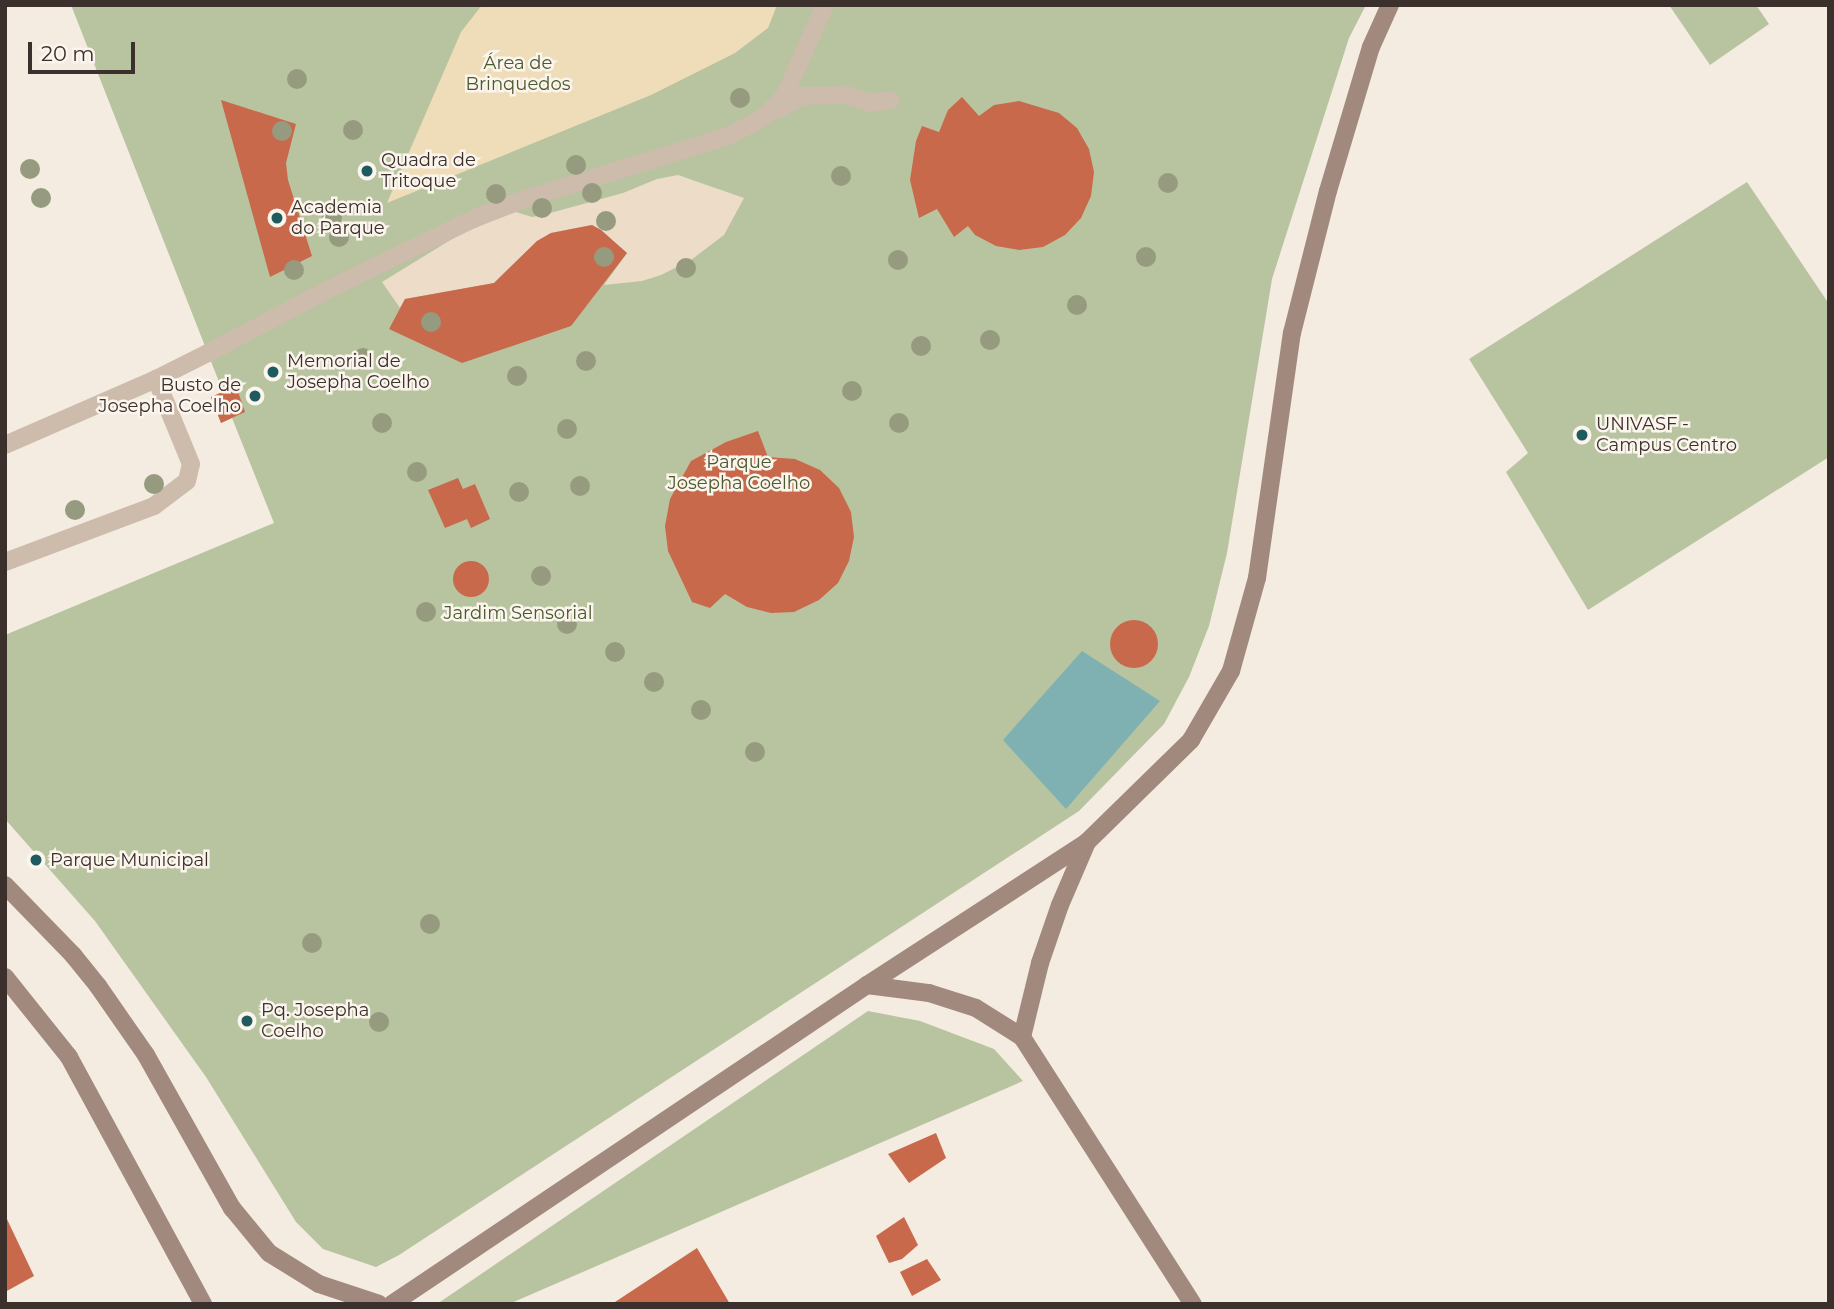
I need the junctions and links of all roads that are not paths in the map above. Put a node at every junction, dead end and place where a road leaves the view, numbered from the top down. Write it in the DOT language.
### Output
graph roads {
  1 [pos="825,5"];
  2 [pos="1390,5"];
  3 [pos="891,100"];
  4 [pos="765,116"];
  5 [pos="156,379"];
  6 [pos="5,444"];
  7 [pos="5,562"];
  8 [pos="1087,842"];
  9 [pos="5,886"];
  10 [pos="5,978"];
  11 [pos="867,985"];
  12 [pos="1022,1037"];
  13 [pos="203,1304"];
  14 [pos="379,1304"];
  15 [pos="392,1304"];
  16 [pos="1193,1304"];
  1 -- 4 [label="street"];
  2 -- 8 [label="main road"];
  3 -- 4 [label="street"];
  4 -- 5 [label="street"];
  5 -- 6 [label="street"];
  5 -- 7 [label="street"];
  8 -- 11 [label="main road"];
  8 -- 12 [label="main road"];
  9 -- 14 [label="main road"];
  10 -- 13 [label="main road"];
  11 -- 12 [label="main road"];
  11 -- 15 [label="main road"];
  12 -- 16 [label="main road"];
}
